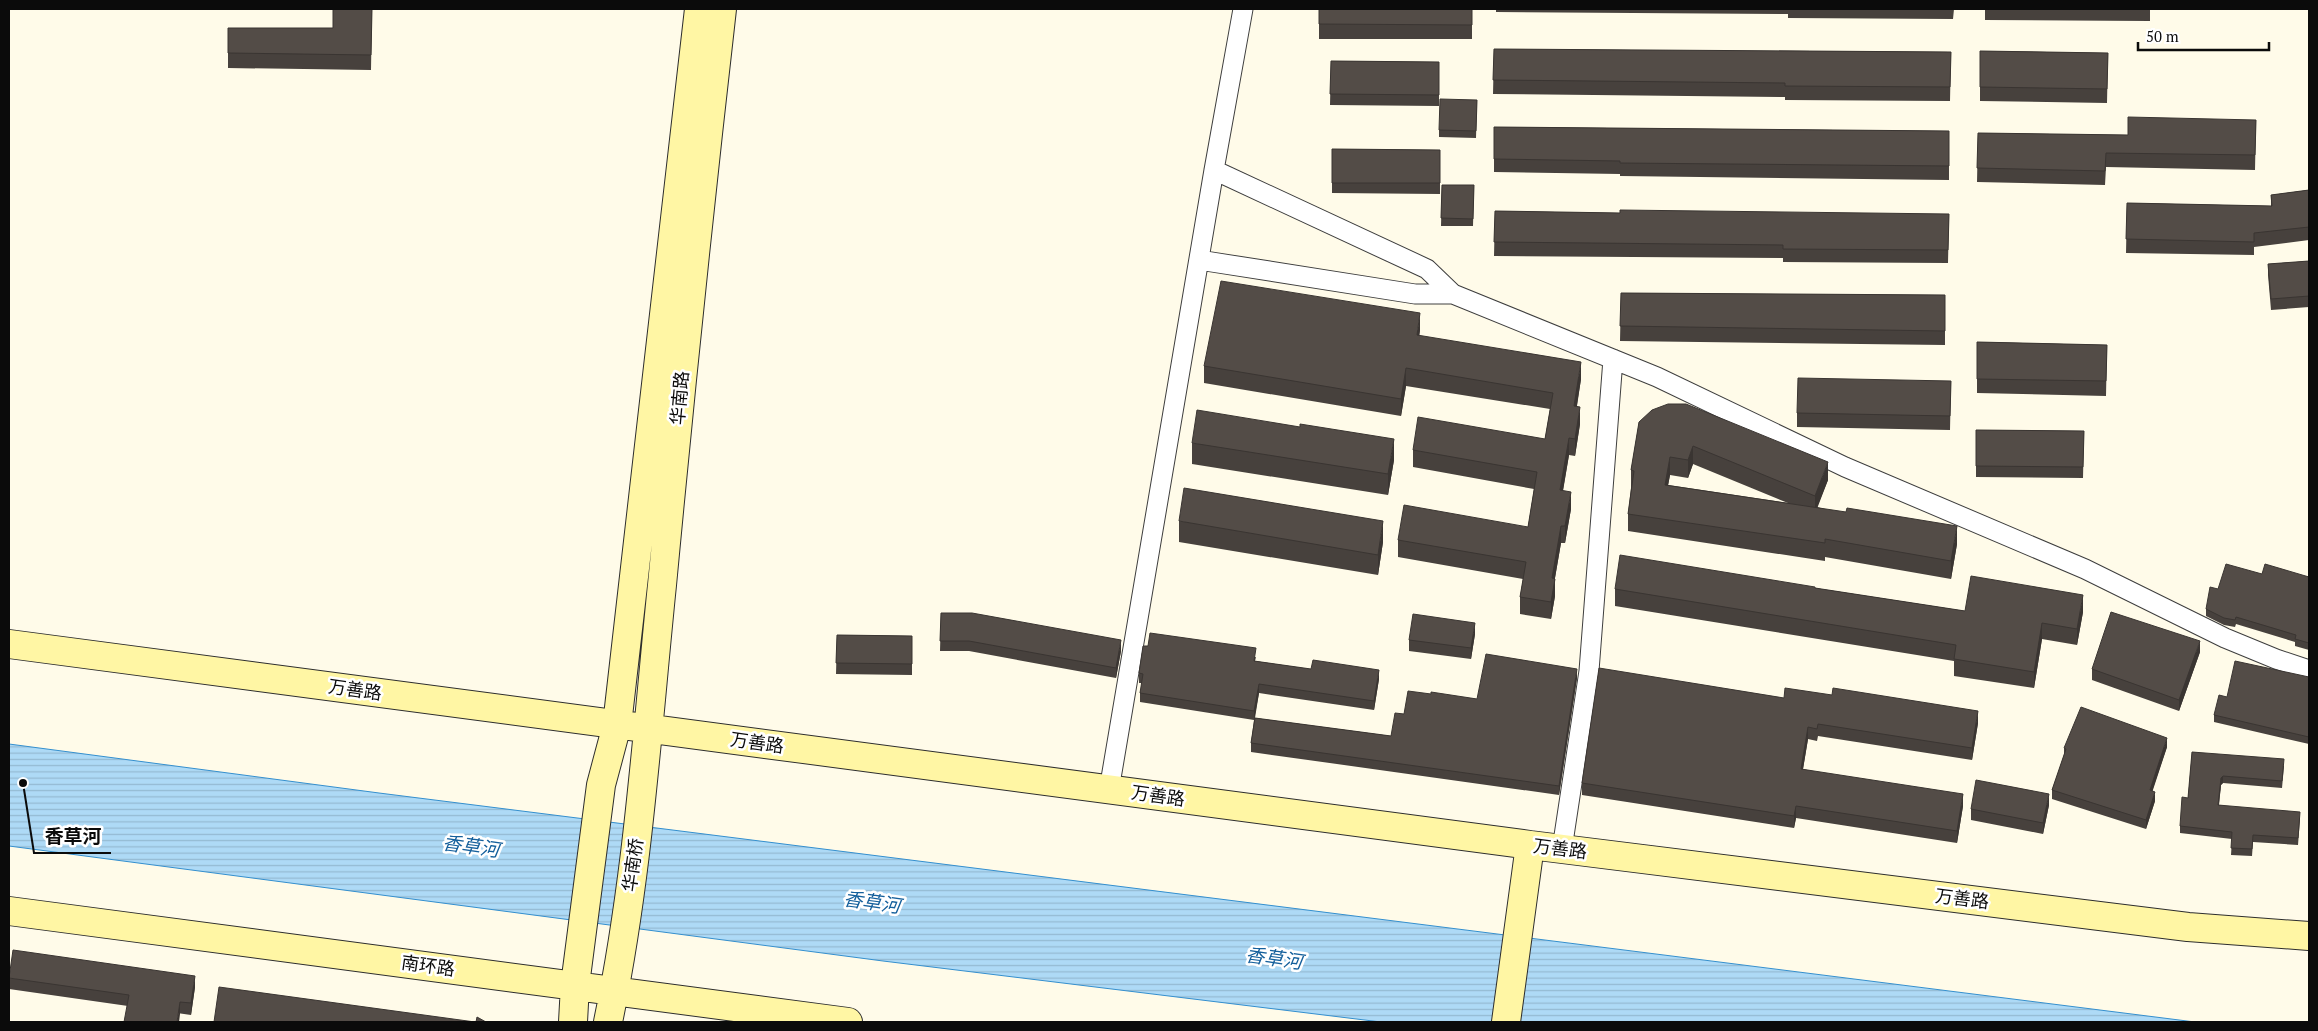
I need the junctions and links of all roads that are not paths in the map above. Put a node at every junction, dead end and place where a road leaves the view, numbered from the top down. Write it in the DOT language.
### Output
graph roads {
  1 [pos="699,9"];
  2 [pos="722,9"];
  3 [pos="1243,9"];
  4 [pos="1214,170"];
  5 [pos="1199,260"];
  6 [pos="1453,294"];
  7 [pos="1613,359"];
  8 [pos="9,644"];
  9 [pos="2309,670"];
  10 [pos="618,725"];
  11 [pos="649,729"];
  12 [pos="644,788"];
  13 [pos="1109,790"];
  14 [pos="1530,845"];
  15 [pos="1562,849"];
  16 [pos="9,911"];
  17 [pos="2309,936"];
  18 [pos="575,985"];
  19 [pos="614,990"];
  20 [pos="573,1022"];
  21 [pos="608,1022"];
  22 [pos="848,1022"];
  23 [pos="1506,1022"];
  1 -- 10 [label="main road, 华南路"];
  2 -- 11 [label="main road, 华南路"];
  3 -- 4 [label="street"];
  4 -- 5 [label="street"];
  4 -- 6 [label="street"];
  5 -- 6 [label="street"];
  5 -- 13 [label="street"];
  6 -- 7 [label="street"];
  7 -- 9 [label="street"];
  7 -- 15 [label="street"];
  8 -- 10 [label="main road, 万善路"];
  10 -- 11 [label="main road, 万善路"];
  10 -- 18 [label="main road, 华南路"];
  11 -- 12 [label="main road, 华南路"];
  11 -- 13 [label="main road, 万善路"];
  12 -- 19 [label="main road, 华南桥"];
  13 -- 14 [label="main road, 万善路"];
  14 -- 15 [label="main road, 万善路"];
  14 -- 23 [label="main road"];
  15 -- 17 [label="main road, 万善路"];
  16 -- 18 [label="main road, 南环路"];
  18 -- 19 [label="main road, 南环路"];
  18 -- 20 [label="main road"];
  19 -- 21 [label="main road"];
  19 -- 22 [label="main road, 南环路"];
}
